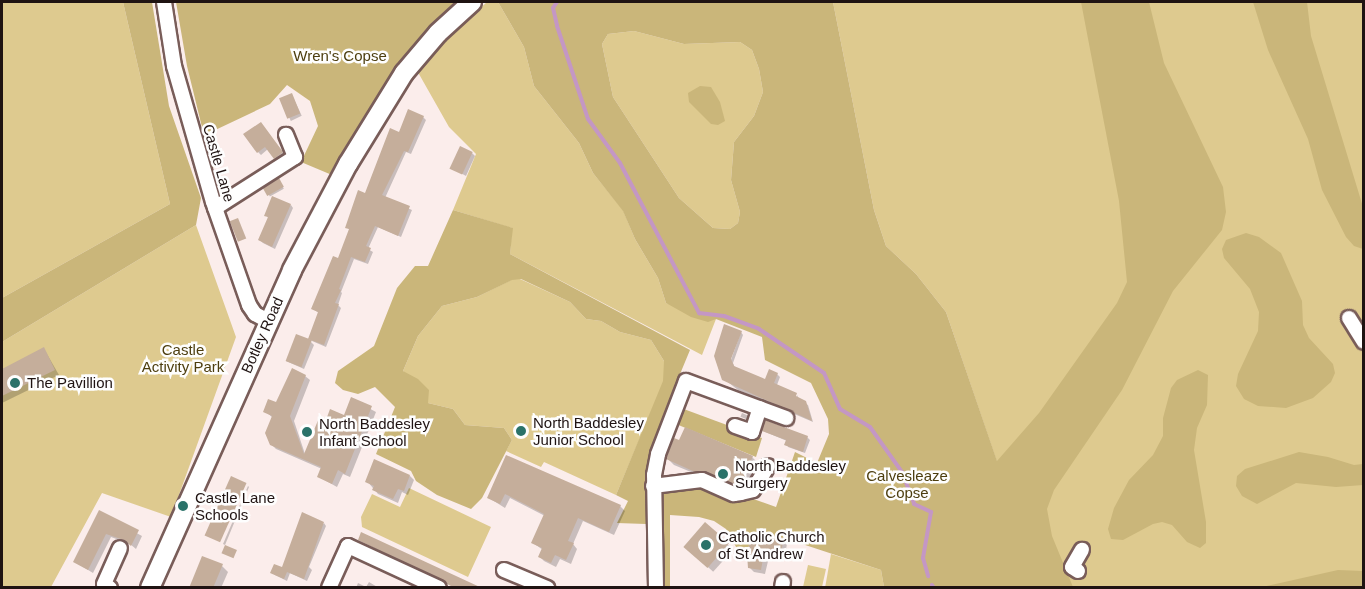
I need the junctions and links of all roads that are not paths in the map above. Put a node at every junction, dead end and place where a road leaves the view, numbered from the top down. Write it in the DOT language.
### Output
graph roads {
  1 [pos="164,2"];
  2 [pos="472,2"];
  3 [pos="286,135"];
  4 [pos="215,208"];
  5 [pos="1349,318"];
  6 [pos="268,321"];
  7 [pos="1364,342"];
  8 [pos="760,408"];
  9 [pos="786,418"];
  10 [pos="735,426"];
  11 [pos="768,466"];
  12 [pos="653,486"];
  13 [pos="120,548"];
  14 [pos="1082,550"];
  15 [pos="504,570"];
  16 [pos="1078,571"];
  17 [pos="110,588"];
  18 [pos="150,588"];
  19 [pos="330,588"];
  20 [pos="439,588"];
  21 [pos="547,588"];
  22 [pos="656,588"];
  1 -- 4 [label="street, Castle Lane"];
  2 -- 6 [label="main road, Botley Road"];
  3 -- 4 [label="street"];
  4 -- 6 [label="street, Castle Lane"];
  5 -- 7 [label="street"];
  6 -- 18 [label="main road, Botley Road"];
  8 -- 9 [label="street"];
  8 -- 10 [label="street"];
  8 -- 12 [label="street"];
  11 -- 12 [label="street"];
  12 -- 22 [label="street"];
  13 -- 17 [label="street"];
  14 -- 16 [label="street"];
  15 -- 21 [label="street"];
  19 -- 20 [label="street"];
}
